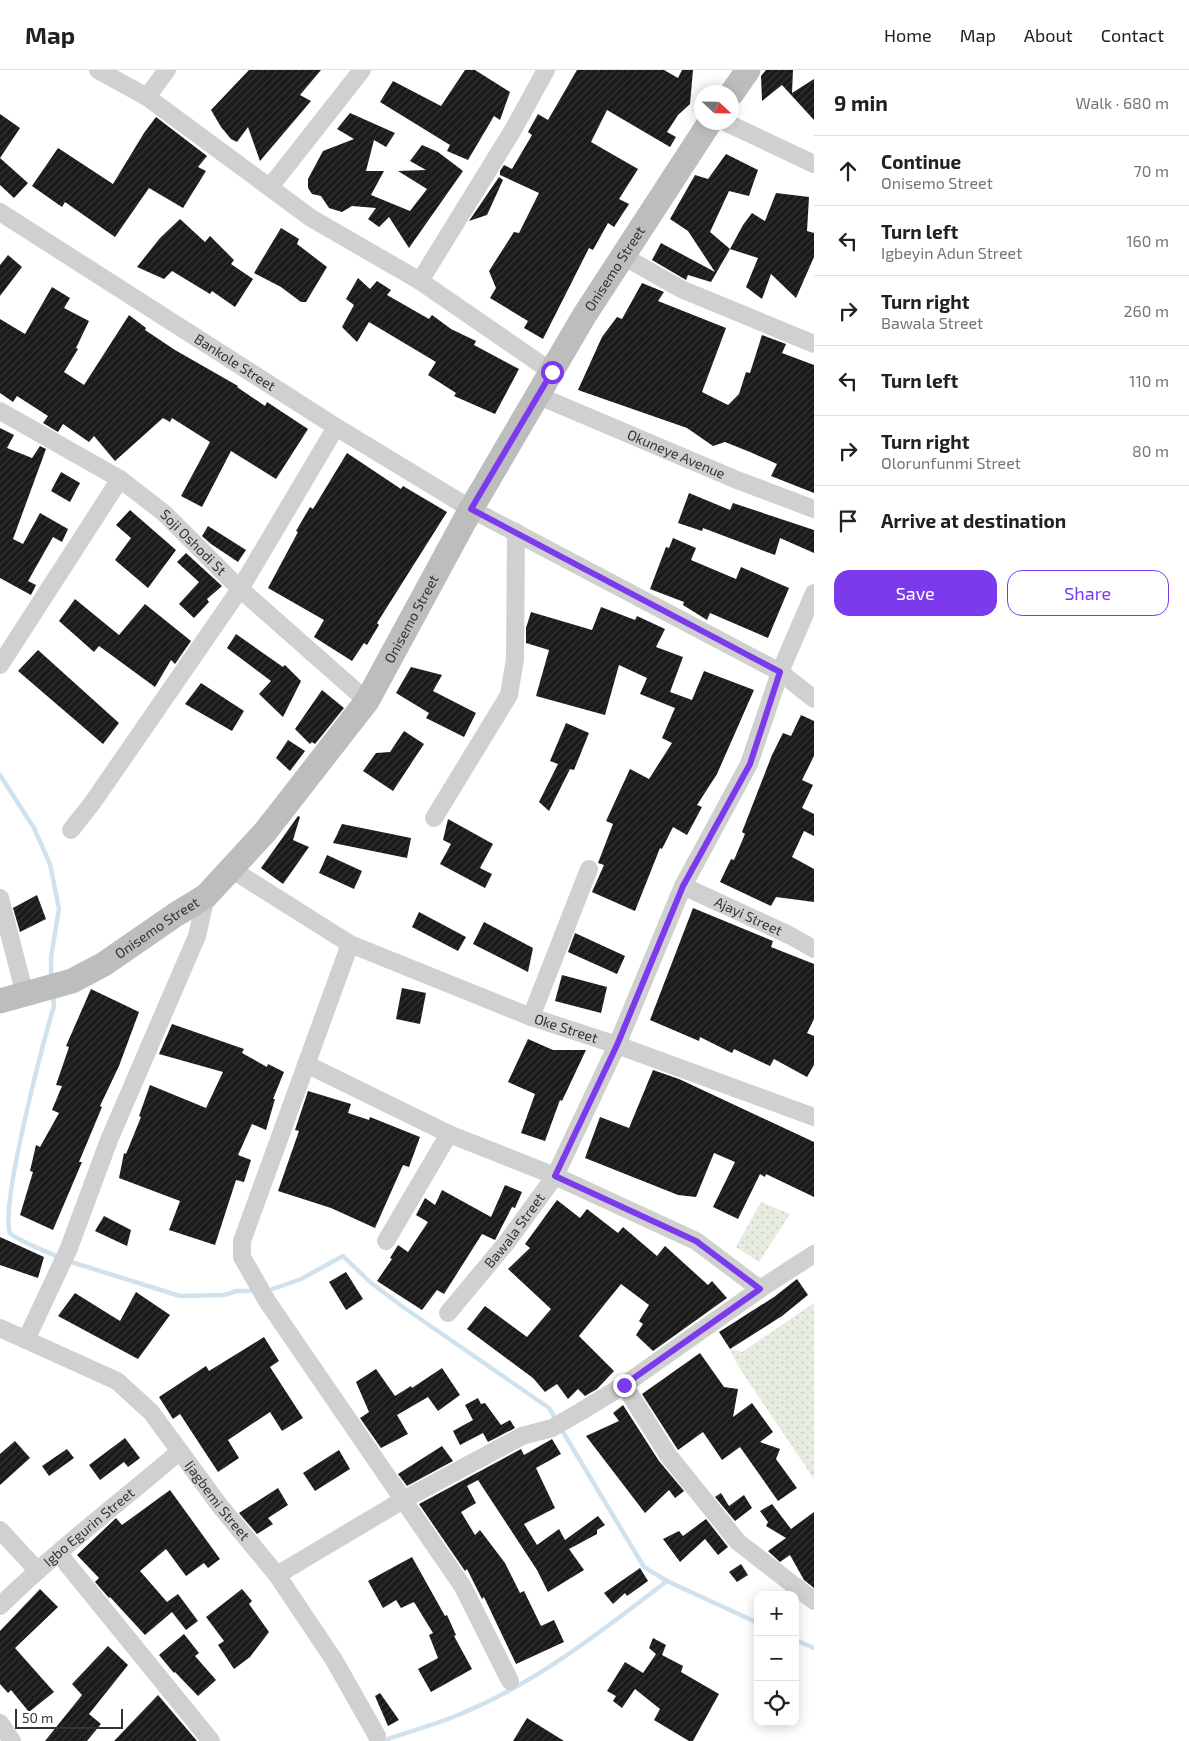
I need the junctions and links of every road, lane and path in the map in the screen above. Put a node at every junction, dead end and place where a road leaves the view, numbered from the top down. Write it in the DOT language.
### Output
graph roads {
  1 [pos="98,70"];
  2 [pos="168,70"];
  3 [pos="362,70"];
  4 [pos="546,70"];
  5 [pos="748,70"];
  6 [pos="738,85"];
  7 [pos="147,97"];
  8 [pos="739,129"];
  9 [pos="705,130"];
  10 [pos="814,164"];
  11 [pos="270,187"];
  12 [pos="0,212"];
  13 [pos="623,256"];
  14 [pos="420,281"];
  15 [pos="814,344"];
  16 [pos="552,372"];
  17 [pos="539,396"];
  18 [pos="0,411"];
  19 [pos="336,427"];
  20 [pos="120,479"];
  21 [pos="471,509"];
  22 [pos="814,509"];
  23 [pos="516,532"];
  24 [pos="240,589"];
  25 [pos="814,593"];
  26 [pos="0,665"];
  27 [pos="780,672"];
  28 [pos="814,699"];
  29 [pos="367,701"];
  30 [pos="434,818"];
  31 [pos="71,830"];
  32 [pos="231,869"];
  33 [pos="589,869"];
  34 [pos="683,886"];
  35 [pos="206,896"];
  36 [pos="0,898"];
  37 [pos="350,944"];
  38 [pos="814,949"];
  39 [pos="36,992"];
  40 [pos="0,1001"];
  41 [pos="531,1017"];
  42 [pos="617,1045"];
  43 [pos="306,1064"];
  44 [pos="814,1117"];
  45 [pos="449,1134"];
  46 [pos="555,1176"];
  47 [pos="386,1241"];
  48 [pos="814,1254"];
  49 [pos="760,1289"];
  50 [pos="448,1313"];
  51 [pos="0,1328"];
  52 [pos="26,1340"];
  53 [pos="624,1385"];
  54 [pos="179,1452"];
  55 [pos="404,1500"];
  56 [pos="0,1530"];
  57 [pos="59,1554"];
  58 [pos="37,1570"];
  59 [pos="277,1575"];
  60 [pos="814,1601"];
  61 [pos="0,1606"];
  62 [pos="510,1681"];
  63 [pos="0,1723"];
  64 [pos="377,1736"];
  65 [pos="12,1741"];
  66 [pos="211,1741"];
  1 -- 7 [label="street"];
  2 -- 7 [label="street"];
  3 -- 11 [label="street"];
  4 -- 14 [label="street"];
  5 -- 6 [label="street"];
  7 -- 11 [label="street"];
  8 -- 10 [label="street"];
  9 -- 13 [label="street, Onisemo Street"];
  11 -- 14 [label="street"];
  12 -- 19 [label="street, Bankole Street"];
  13 -- 15 [label="street"];
  13 -- 16 [label="street, Onisemo Street"];
  14 -- 16 [label="street"];
  16 -- 17 [label="street, Onisemo Street"];
  17 -- 21 [label="street, Onisemo Street"];
  17 -- 22 [label="street, Okuneye Avenue"];
  18 -- 20 [label="street, Soji Oshodi St"];
  19 -- 21 [label="street, Bankole Street"];
  19 -- 24 [label="street"];
  20 -- 24 [label="street, Soji Oshodi St"];
  20 -- 26 [label="street"];
  21 -- 23 [label="street, Bankole Street"];
  21 -- 29 [label="street, Onisemo Street"];
  23 -- 27 [label="street, Bankole Street"];
  23 -- 30 [label="street"];
  24 -- 29 [label="street, Soji Oshodi St"];
  24 -- 31 [label="street"];
  25 -- 27 [label="street, Bawala Street"];
  27 -- 28 [label="street, Bankole Street"];
  27 -- 34 [label="street, Bawala Street"];
  29 -- 32 [label="street, Onisemo Street"];
  32 -- 35 [label="street, Onisemo Street"];
  32 -- 37 [label="street, Oke Street"];
  33 -- 41 [label="street"];
  34 -- 38 [label="street, Ajayi Street"];
  34 -- 42 [label="street, Bawala Street"];
  35 -- 39 [label="street, Onisemo Street"];
  35 -- 52 [label="street"];
  36 -- 39 [label="street"];
  37 -- 41 [label="street, Oke Street"];
  37 -- 43 [label="street"];
  39 -- 40 [label="street, Onisemo Street"];
  41 -- 42 [label="street, Oke Street"];
  42 -- 44 [label="street, Oke Street"];
  42 -- 46 [label="street, Bawala Street"];
  43 -- 45 [label="street"];
  43 -- 55 [label="street"];
  45 -- 46 [label="street"];
  45 -- 47 [label="street"];
  46 -- 49 [label="street"];
  46 -- 50 [label="street, Bawala Street"];
  48 -- 49 [label="street"];
  49 -- 53 [label="street"];
  51 -- 52 [label="street, Ijagbemi Street"];
  52 -- 54 [label="street, Ijagbemi Street"];
  53 -- 55 [label="street"];
  53 -- 60 [label="street"];
  54 -- 57 [label="street, Igbo Egurin Street"];
  54 -- 59 [label="street, Ijagbemi Street"];
  55 -- 59 [label="street"];
  55 -- 62 [label="street"];
  56 -- 58 [label="street"];
  57 -- 58 [label="street, Igbo Egurin Street"];
  57 -- 66 [label="street"];
  58 -- 61 [label="street, Igbo Egurin Street"];
  59 -- 64 [label="street, Ijagbemi Street"];
  63 -- 65 [label="street"];
}
